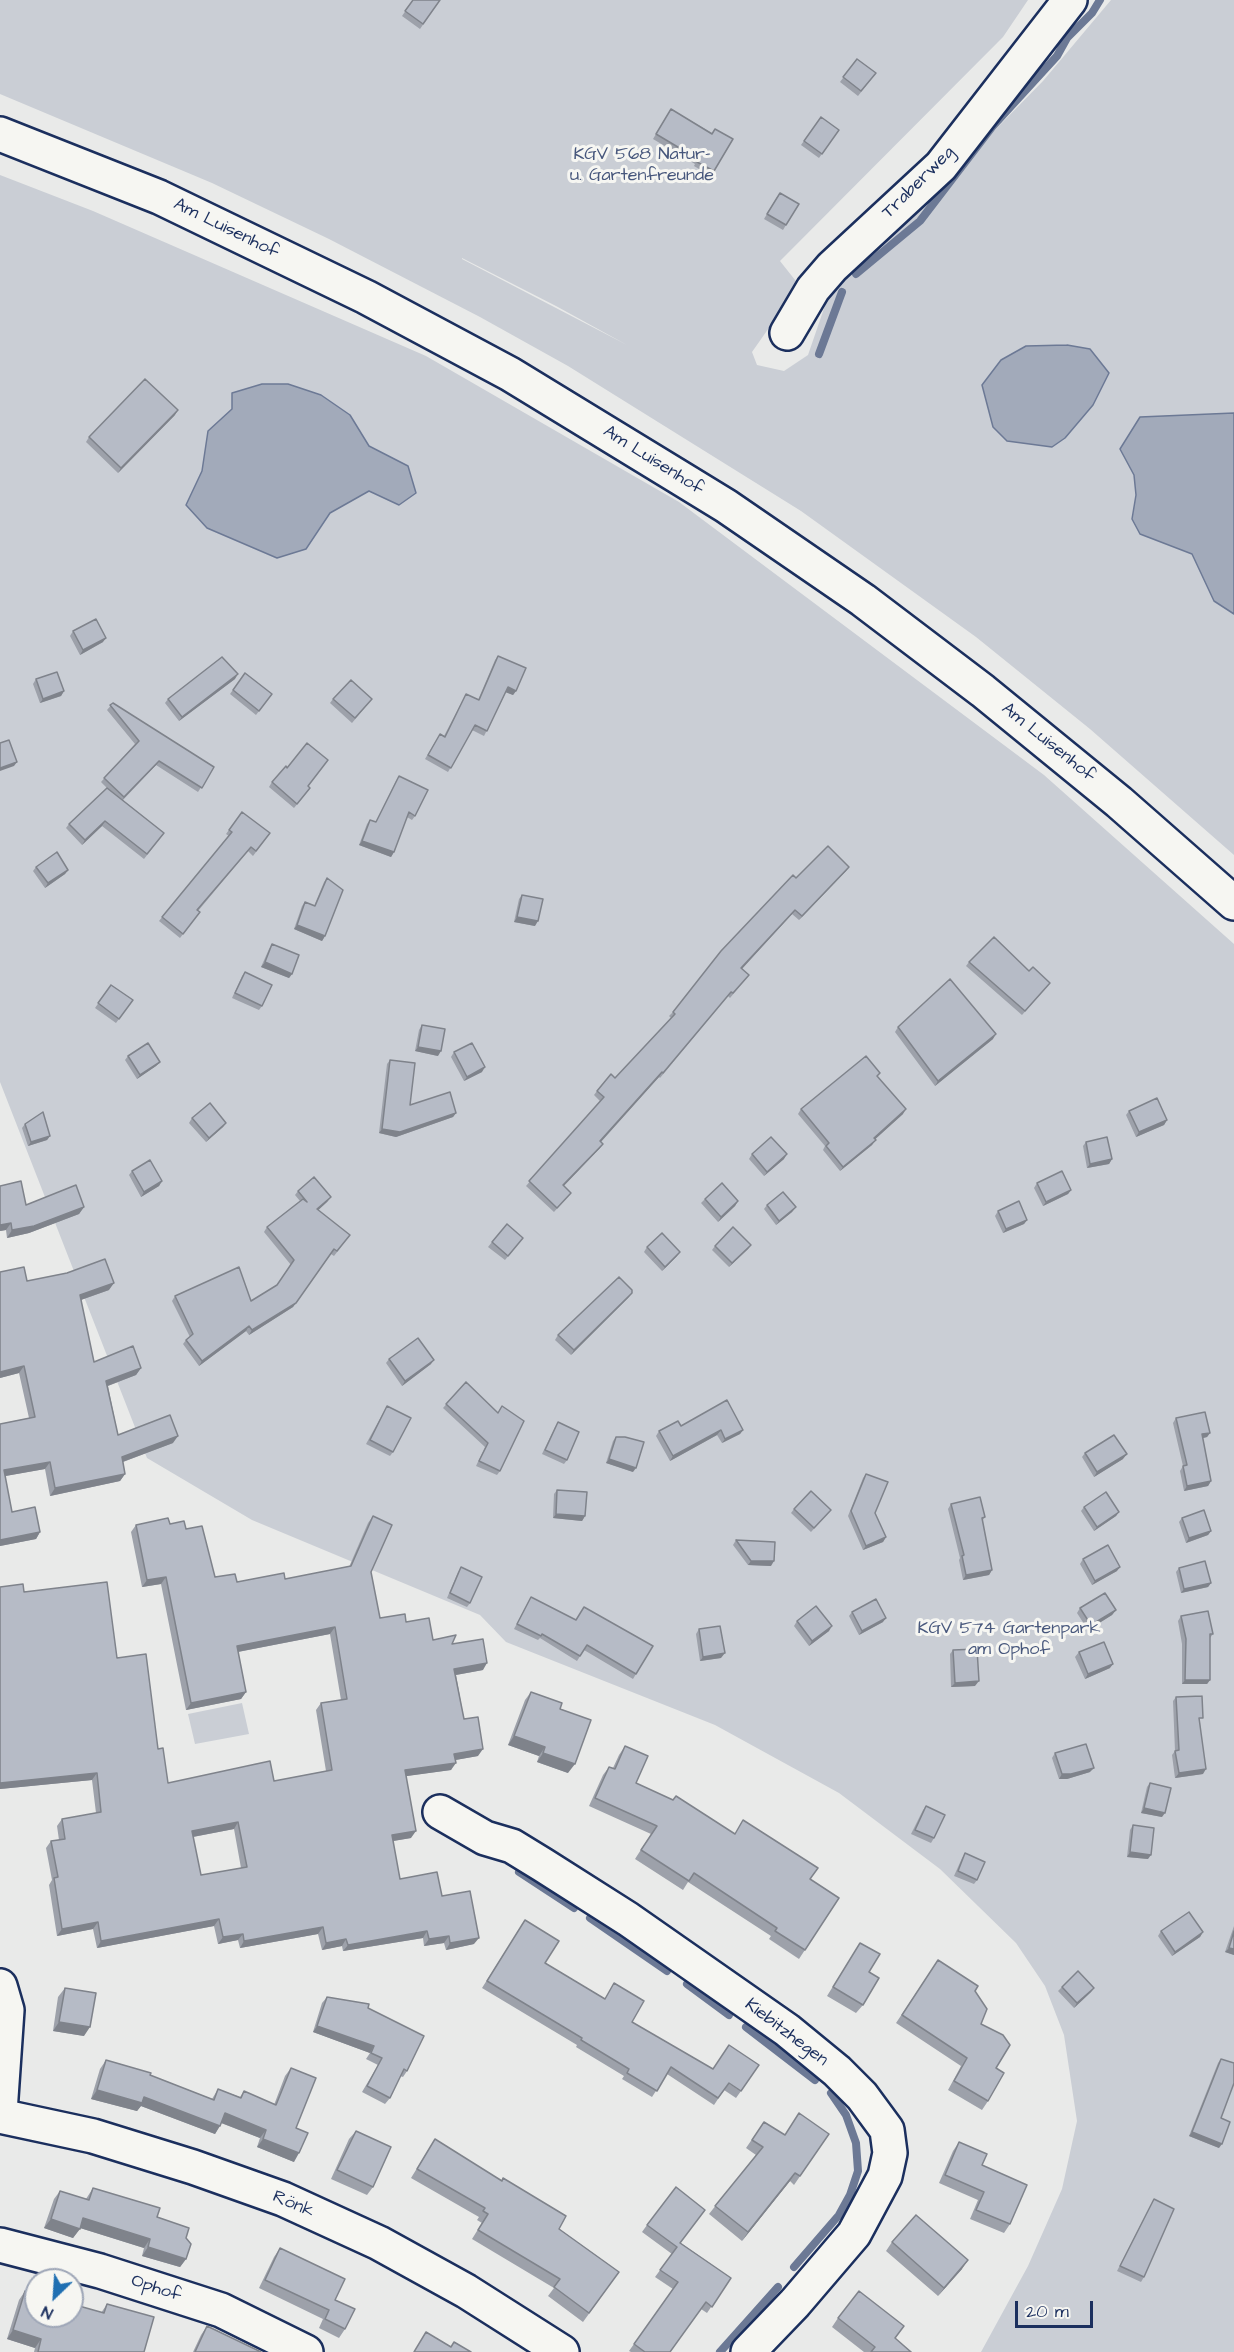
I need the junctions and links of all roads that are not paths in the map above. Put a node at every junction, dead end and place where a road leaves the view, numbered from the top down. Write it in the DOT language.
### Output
graph roads {
  1 [pos="1070,0"];
  2 [pos="0,134"];
  3 [pos="787,333"];
  4 [pos="1234,903"];
  5 [pos="440,1812"];
  6 [pos="0,1986"];
  7 [pos="0,2114"];
  8 [pos="0,2245"];
  9 [pos="306,2352"];
  10 [pos="562,2352"];
  11 [pos="748,2352"];
  1 -- 3 [label="street, Traberweg"];
  2 -- 4 [label="street, Am Luisenhof"];
  5 -- 11 [label="street, Kiebitzhegen"];
  6 -- 7 [label="street"];
  7 -- 10 [label="street, Rönk"];
  8 -- 9 [label="street, Ophof"];
}
